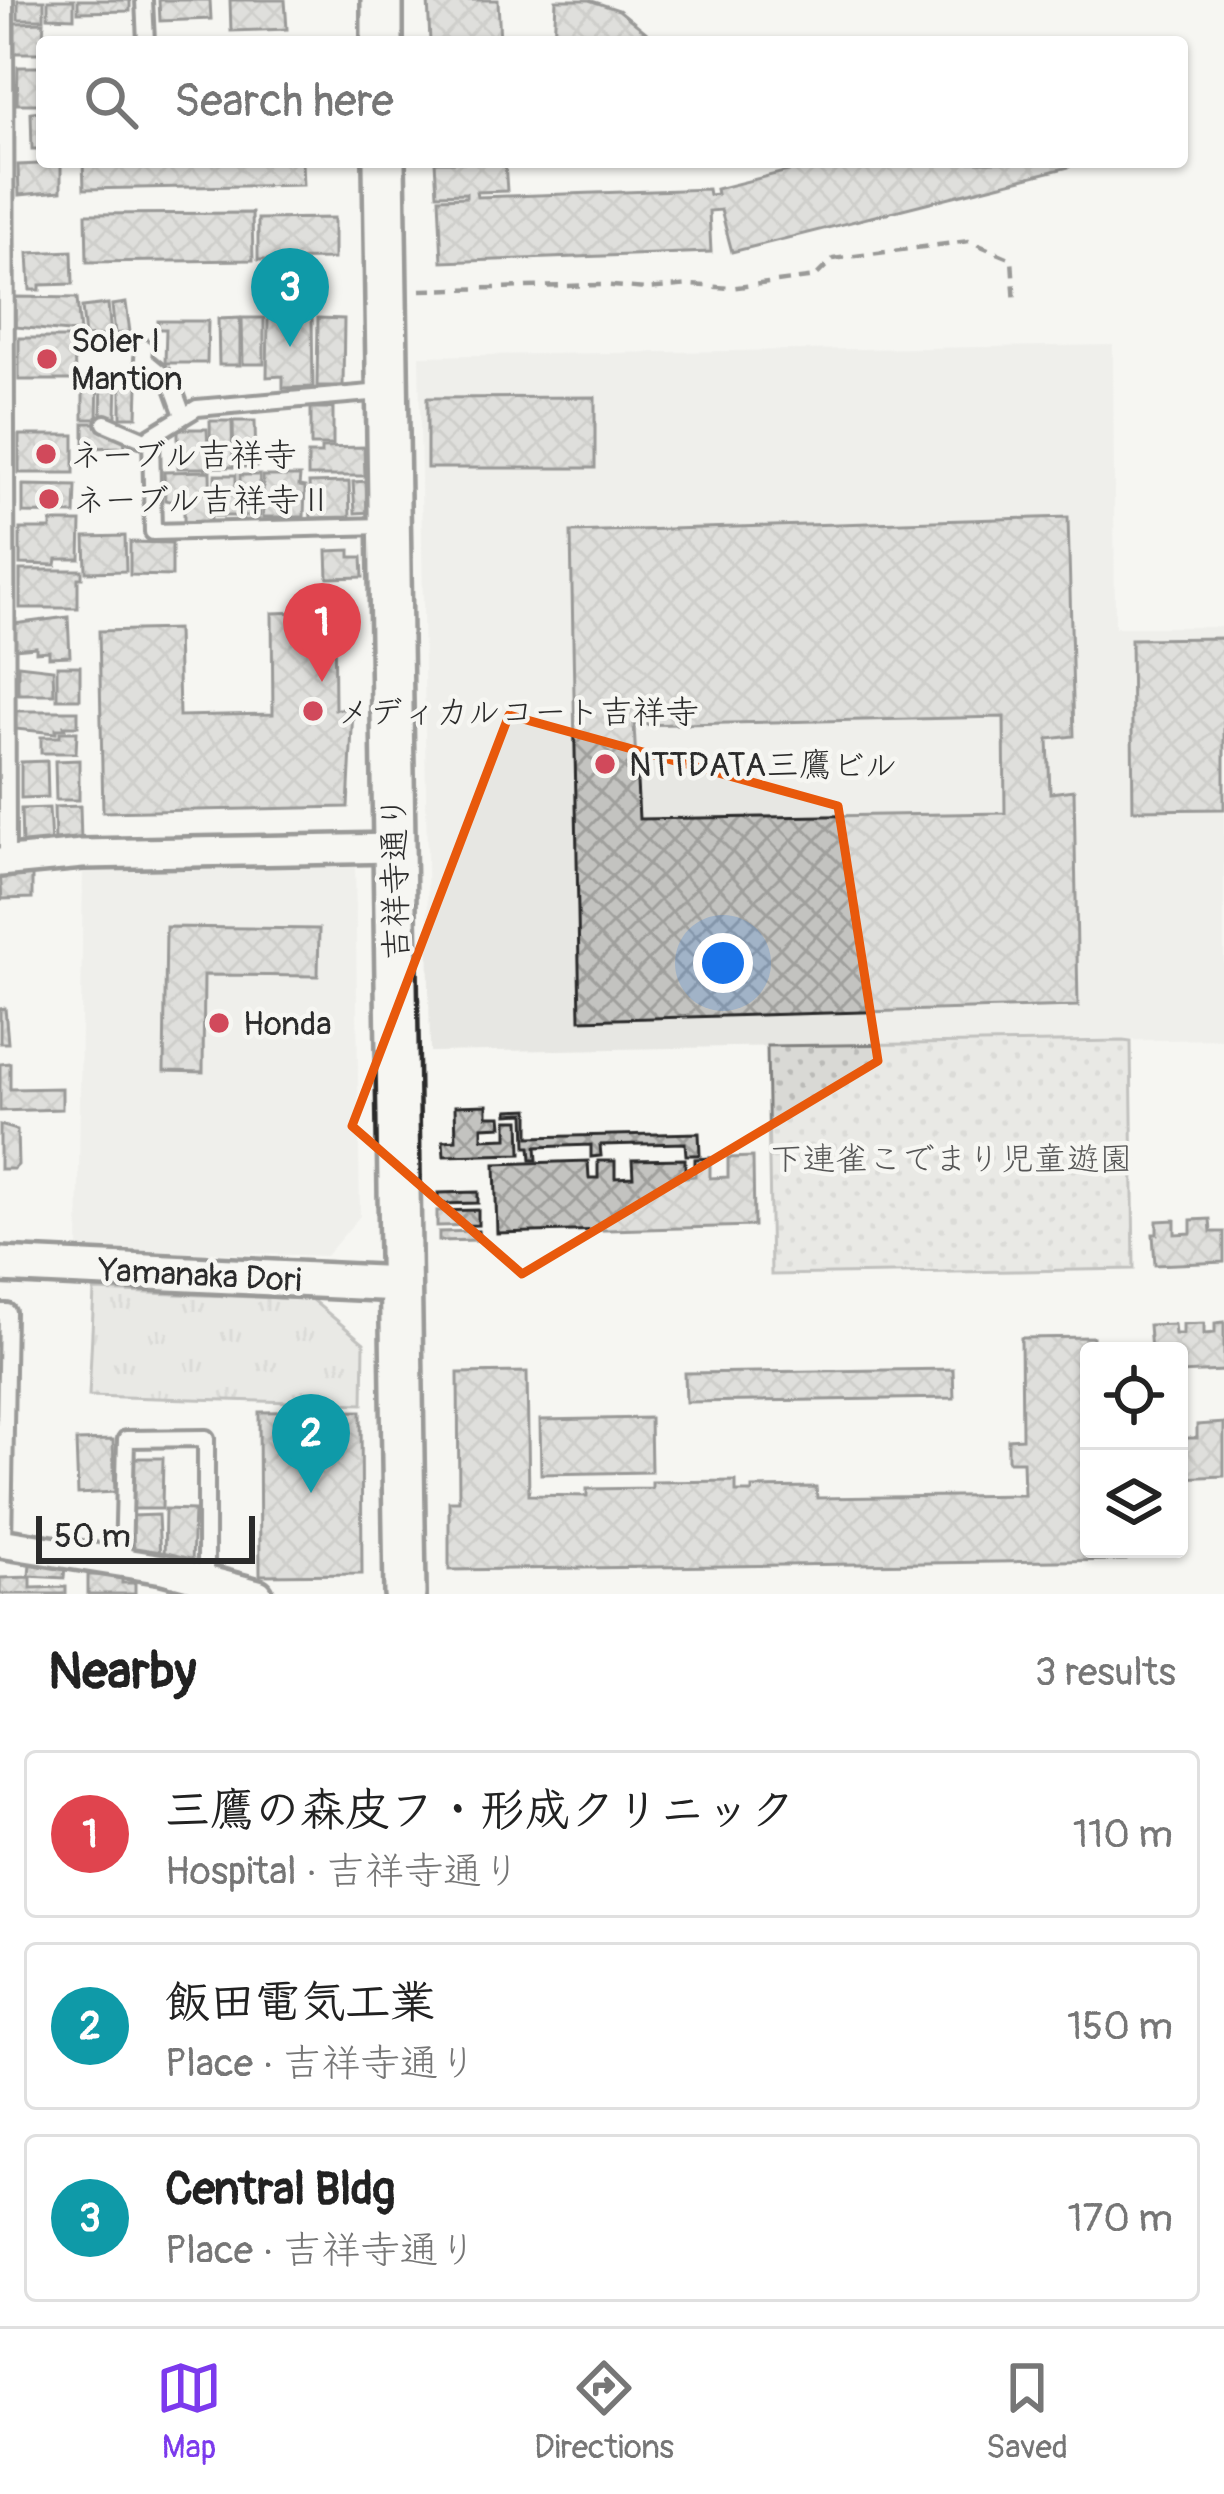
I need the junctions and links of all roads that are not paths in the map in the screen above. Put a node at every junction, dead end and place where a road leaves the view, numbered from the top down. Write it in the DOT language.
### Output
graph roads {
  1 [pos="5,0"];
  2 [pos="144,0"];
  3 [pos="382,0"];
  4 [pos="146,36"];
  5 [pos="382,36"];
  6 [pos="384,168"];
  7 [pos="144,348"];
  8 [pos="387,391"];
  9 [pos="184,415"];
  10 [pos="104,423"];
  11 [pos="152,443"];
  12 [pos="389,526"];
  13 [pos="394,848"];
  14 [pos="3,862"];
  15 [pos="0,1264"];
  16 [pos="400,1284"];
  17 [pos="0,1312"];
  18 [pos="2,1543"];
  19 [pos="123,1562"];
  20 [pos="206,1578"];
  21 [pos="163,1581"];
  22 [pos="258,1594"];
  23 [pos="405,1594"];
  1 -- 14 [label="lane"];
  2 -- 4 [label="lane"];
  3 -- 5 [label="main road"];
  6 -- 8 [label="main road, 吉祥寺通り"];
  7 -- 9 [label="lane"];
  8 -- 9 [label="lane"];
  8 -- 12 [label="main road, 吉祥寺通り"];
  9 -- 11 [label="lane"];
  10 -- 11 [label="lane"];
  11 -- 12 [label="lane"];
  12 -- 13 [label="main road, 吉祥寺通り"];
  13 -- 14 [label="street"];
  13 -- 16 [label="main road, 吉祥寺通り"];
  15 -- 16 [label="street, Yamanaka Dori"];
  16 -- 23 [label="main road, 吉祥寺通り"];
  17 -- 18 [label="lane"];
  18 -- 19 [label="street"];
  19 -- 20 [label="lane"];
  19 -- 21 [label="street"];
  20 -- 21 [label="street"];
  20 -- 22 [label="street"];
}
